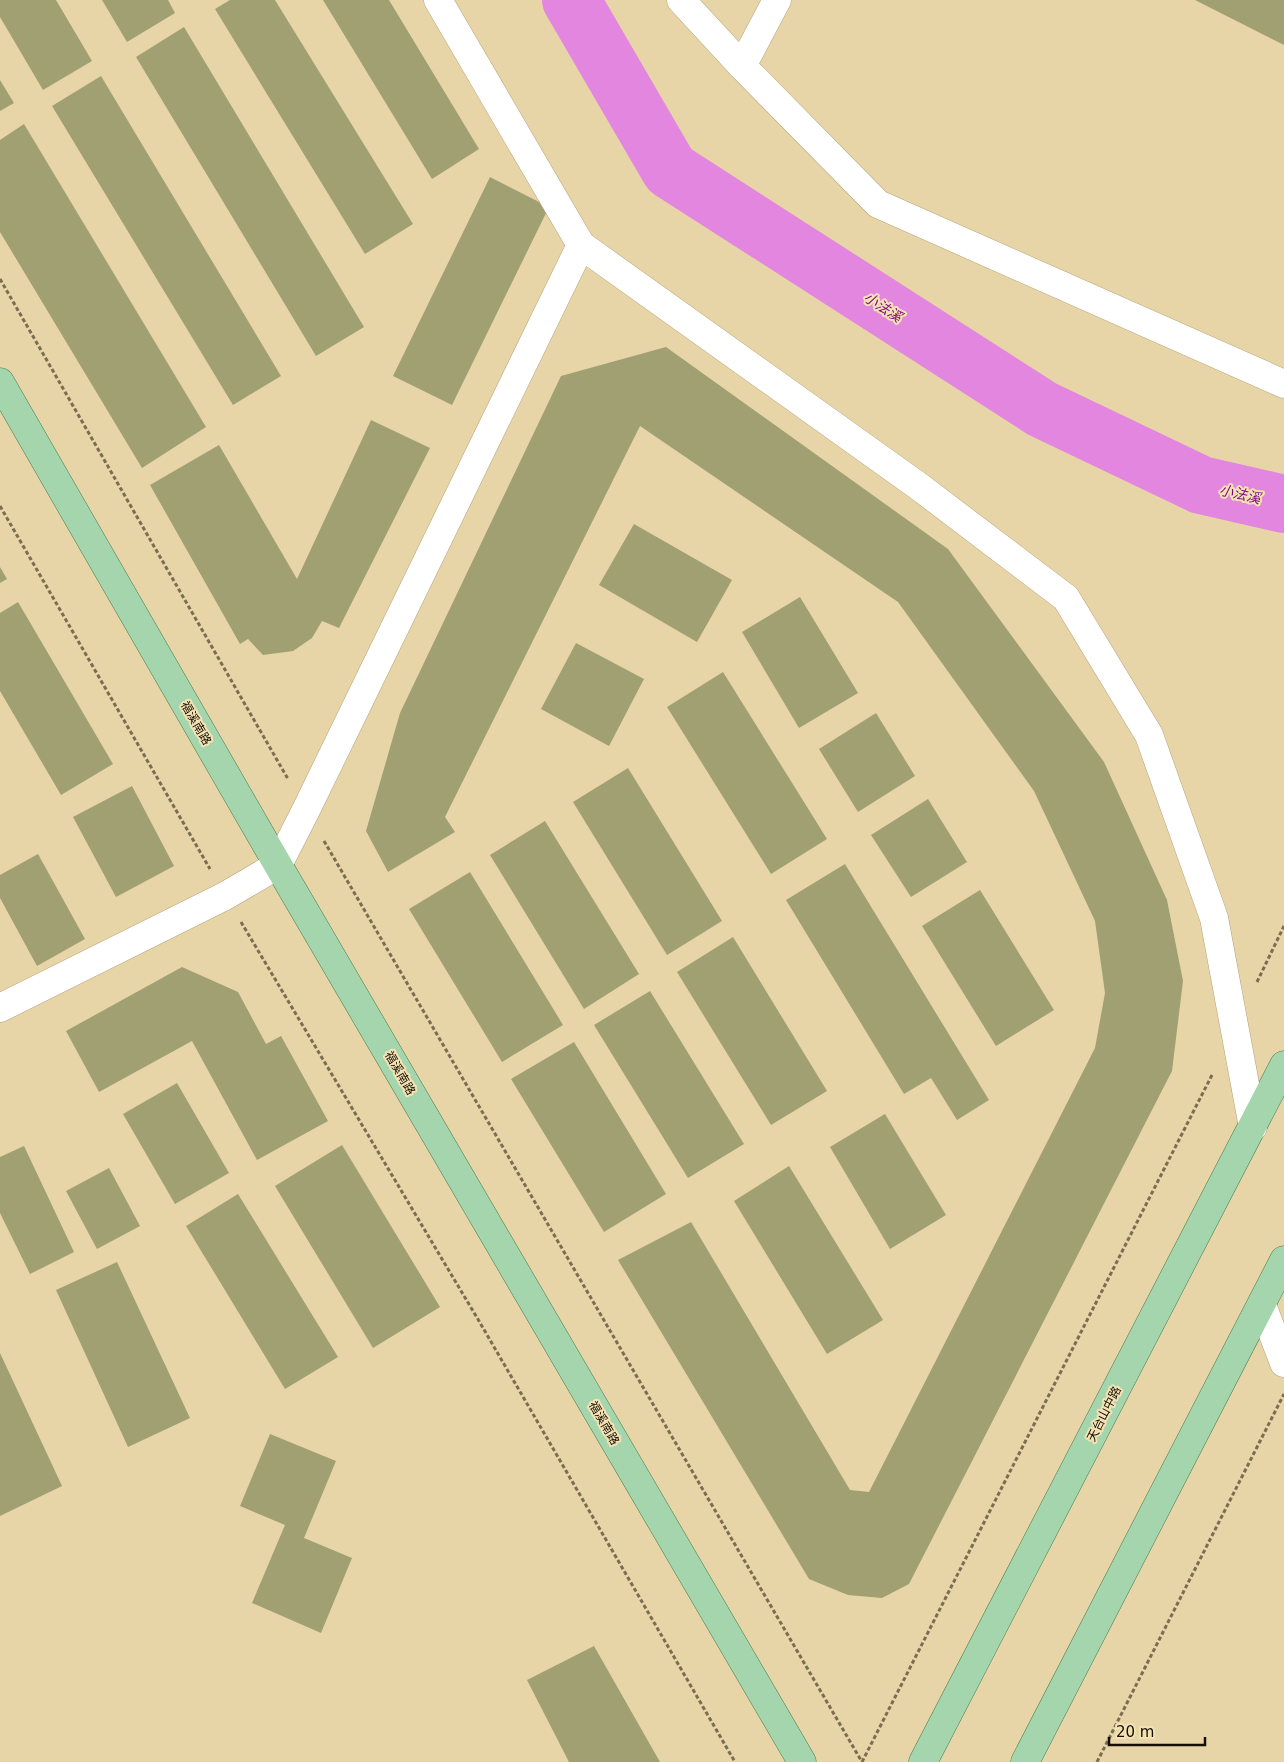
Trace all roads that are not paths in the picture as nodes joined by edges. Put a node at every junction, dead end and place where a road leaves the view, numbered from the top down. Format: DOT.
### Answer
graph roads {
  1 [pos="438,0"];
  2 [pos="681,0"];
  3 [pos="777,0"];
  4 [pos="742,66"];
  5 [pos="581,245"];
  6 [pos="0,382"];
  7 [pos="1284,384"];
  8 [pos="278,865"];
  9 [pos="0,1008"];
  10 [pos="1284,1065"];
  11 [pos="1253,1128"];
  12 [pos="1284,1260"];
  13 [pos="1262,1306"];
  14 [pos="1284,1363"];
  15 [pos="802,1762"];
  16 [pos="923,1762"];
  17 [pos="1025,1762"];
  1 -- 5 [label="street"];
  2 -- 4 [label="street"];
  3 -- 4 [label="street"];
  4 -- 7 [label="street"];
  5 -- 8 [label="street"];
  5 -- 11 [label="street"];
  6 -- 8 [label="main road, 福溪南路"];
  8 -- 9 [label="street"];
  8 -- 15 [label="main road, 福溪南路"];
  10 -- 11 [label="main road, 天台山中路"];
  11 -- 16 [label="main road, 天台山中路"];
  12 -- 13 [label="main road"];
  13 -- 14 [label="street"];
  13 -- 17 [label="main road"];
}
